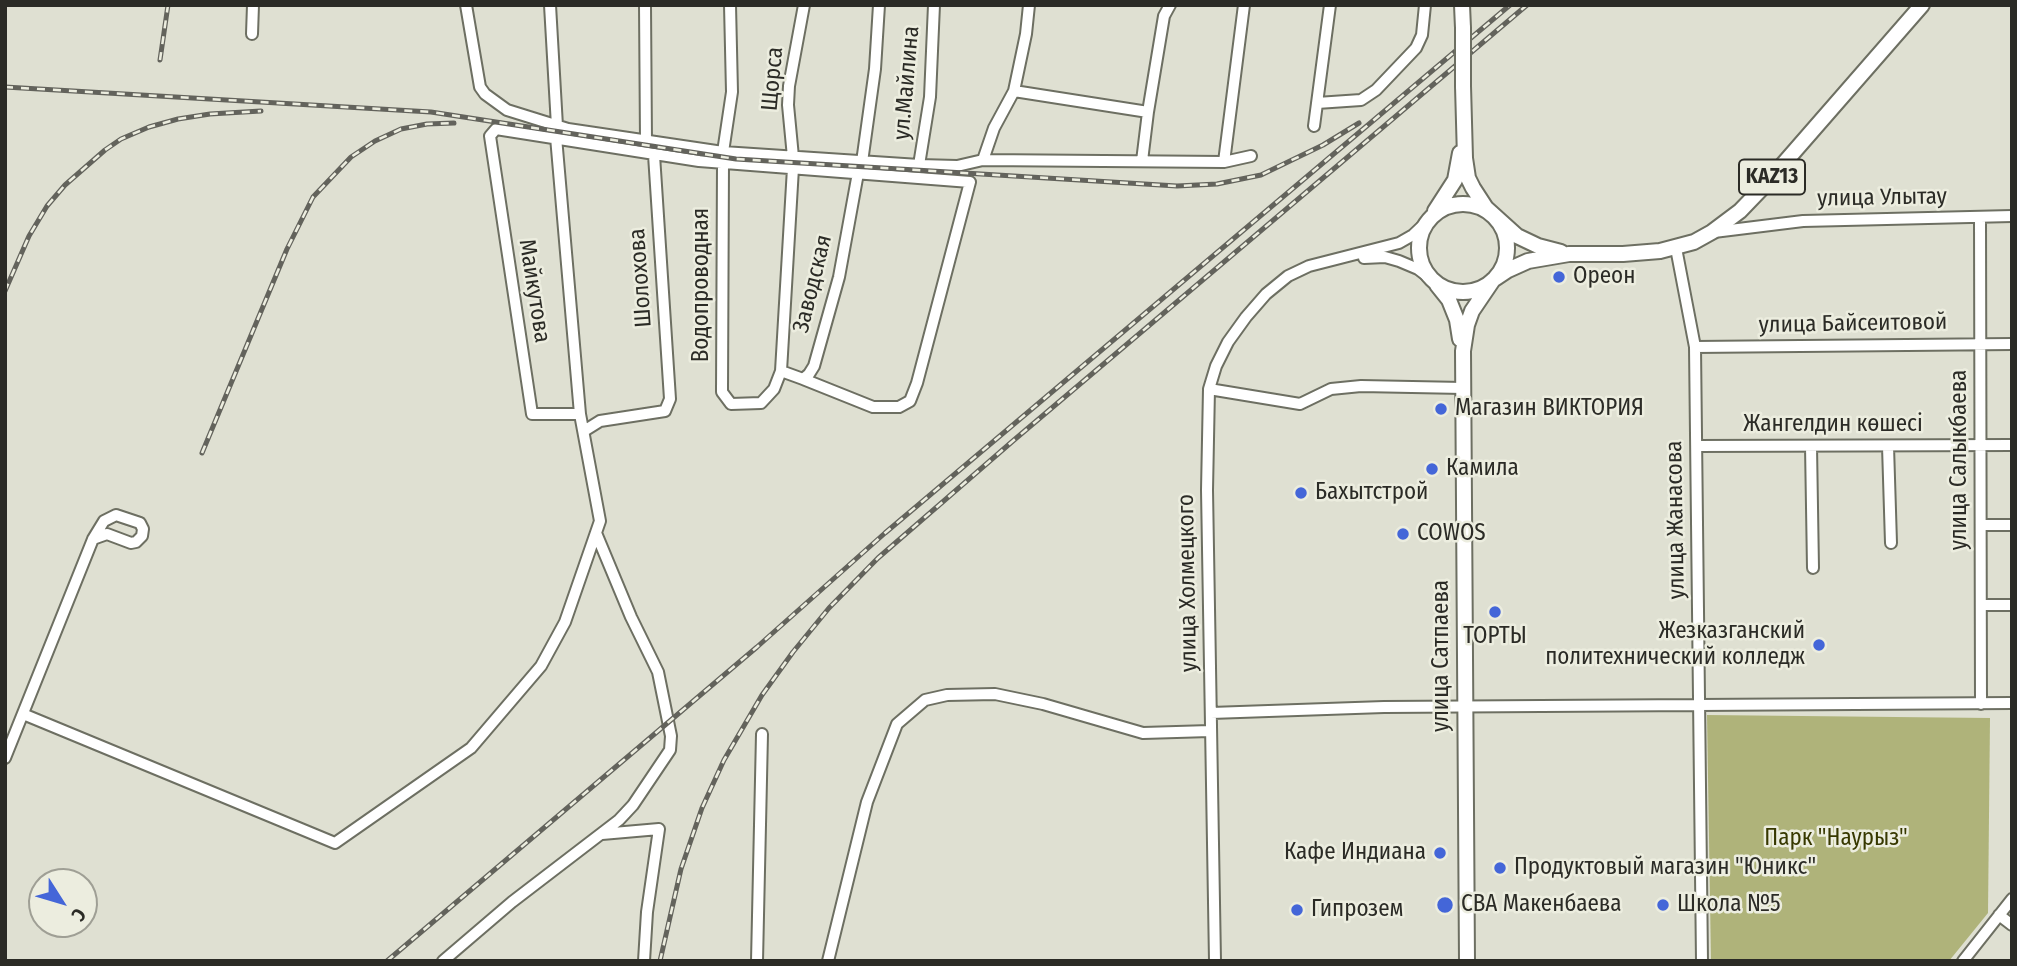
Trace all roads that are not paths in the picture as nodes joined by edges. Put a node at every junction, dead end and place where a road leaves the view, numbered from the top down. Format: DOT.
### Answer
graph roads {
  1 [pos="253,5"];
  2 [pos="466,5"];
  3 [pos="551,5"];
  4 [pos="645,5"];
  5 [pos="730,5"];
  6 [pos="804,5"];
  7 [pos="879,5"];
  8 [pos="934,5"];
  9 [pos="1029,5"];
  10 [pos="1170,5"];
  11 [pos="1244,5"];
  12 [pos="1330,5"];
  13 [pos="1425,5"];
  14 [pos="1462,5"];
  15 [pos="1922,5"];
  16 [pos="252,34"];
  17 [pos="1014,92"];
  18 [pos="1317,103"];
  19 [pos="1147,112"];
  20 [pos="1314,126"];
  21 [pos="557,132"];
  22 [pos="1463,135"];
  23 [pos="646,142"];
  24 [pos="701,149"];
  25 [pos="654,155"];
  26 [pos="1251,156"];
  27 [pos="723,157"];
  28 [pos="983,160"];
  29 [pos="699,161"];
  30 [pos="1142,161"];
  31 [pos="1224,162"];
  32 [pos="793,163"];
  33 [pos="919,165"];
  34 [pos="860,168"];
  35 [pos="2012,216"];
  36 [pos="1980,217"];
  37 [pos="1431,218"];
  38 [pos="1496,218"];
  39 [pos="1713,232"];
  40 [pos="1676,248"];
  41 [pos="1569,254"];
  42 [pos="1329,261"];
  43 [pos="1493,280"];
  44 [pos="1435,282"];
  45 [pos="1981,344"];
  46 [pos="2012,344"];
  47 [pos="1695,347"];
  48 [pos="1462,351"];
  49 [pos="781,371"];
  50 [pos="803,379"];
  51 [pos="1463,388"];
  52 [pos="1209,389"];
  53 [pos="580,414"];
  54 [pos="584,431"];
  55 [pos="2012,445"];
  56 [pos="1697,446"];
  57 [pos="1811,446"];
  58 [pos="1888,446"];
  59 [pos="1979,446"];
  60 [pos="1982,524"];
  61 [pos="2012,525"];
  62 [pos="596,533"];
  63 [pos="93,538"];
  64 [pos="1891,543"];
  65 [pos="1814,568"];
  66 [pos="1982,605"];
  67 [pos="2012,605"];
  68 [pos="2012,703"];
  69 [pos="1981,704"];
  70 [pos="1699,706"];
  71 [pos="1465,707"];
  72 [pos="1211,713"];
  73 [pos="23,714"];
  74 [pos="1210,731"];
  75 [pos="762,734"];
  76 [pos="5,758"];
  77 [pos="602,834"];
  78 [pos="2012,899"];
  79 [pos="1999,915"];
  80 [pos="2012,925"];
  81 [pos="446,960"];
  82 [pos="644,961"];
  83 [pos="757,961"];
  84 [pos="828,961"];
  85 [pos="1215,961"];
  86 [pos="1467,961"];
  87 [pos="1702,961"];
  88 [pos="1963,961"];
  1 -- 16 [label="street"];
  2 -- 21 [label="street"];
  3 -- 21 [label="street"];
  4 -- 23 [label="street"];
  5 -- 27 [label="street, Водопроводная"];
  6 -- 32 [label="street, Щорса"];
  7 -- 34 [label="street, Заводская"];
  8 -- 33 [label="street, ул.Майлина"];
  9 -- 17 [label="street"];
  10 -- 19 [label="street"];
  11 -- 31 [label="street"];
  12 -- 18 [label="street"];
  13 -- 18 [label="street"];
  14 -- 22 [label="main road, KAZ13, bridge"];
  15 -- 39 [label="main road, KAZ13"];
  17 -- 19 [label="street"];
  17 -- 28 [label="street"];
  18 -- 20 [label="street"];
  19 -- 30 [label="street"];
  21 -- 23 [label="street"];
  21 -- 25 [label="street"];
  21 -- 53 [label="street"];
  21 -- 53 [label="street, Майкутова"];
  22 -- 37 [label="main road, KAZ13"];
  22 -- 38 [label="main road, KAZ13"];
  23 -- 24 [label="street"];
  24 -- 27 [label="street"];
  24 -- 29 [label="street"];
  25 -- 29 [label="street"];
  25 -- 54 [label="street, Шолохова"];
  26 -- 31 [label="street"];
  27 -- 29 [label="street"];
  27 -- 32 [label="street"];
  27 -- 49 [label="street, Водопроводная"];
  28 -- 30 [label="street"];
  28 -- 33 [label="street"];
  30 -- 31 [label="street"];
  32 -- 34 [label="street"];
  32 -- 49 [label="street, Щорса"];
  33 -- 34 [label="street"];
  34 -- 50 [label="street, Заводская"];
  34 -- 50 [label="street"];
  35 -- 36 [label="street, улица Улытау"];
  36 -- 39 [label="street, улица Улытау"];
  36 -- 45 [label="street, улица Салыкбаева"];
  37 -- 38 [label="main road, KAZ13"];
  37 -- 42 [label="street"];
  37 -- 44 [label="main road, KAZ13"];
  38 -- 41 [label="main road, KAZ13"];
  38 -- 43 [label="main road, KAZ13"];
  39 -- 40 [label="main road, KAZ13"];
  40 -- 41 [label="main road, KAZ13"];
  40 -- 47 [label="street, улица Жанасова"];
  41 -- 43 [label="main road, KAZ13"];
  42 -- 44 [label="street"];
  42 -- 52 [label="street, улица Холмецкого"];
  43 -- 44 [label="main road, KAZ13"];
  43 -- 48 [label="main road"];
  44 -- 48 [label="main road"];
  45 -- 46 [label="street, улица Байсеитовой"];
  45 -- 47 [label="street, улица Байсеитовой"];
  45 -- 59 [label="street, улица Салыкбаева"];
  47 -- 56 [label="street, улица Жанасова"];
  48 -- 51 [label="main road, улица Сатпаева"];
  49 -- 50 [label="street"];
  51 -- 52 [label="street"];
  51 -- 71 [label="main road, улица Сатпаева"];
  52 -- 72 [label="street, улица Холмецкого"];
  53 -- 54 [label="street"];
  54 -- 62 [label="street"];
  55 -- 59 [label="street, Жангелдин көшесі"];
  56 -- 57 [label="street, Жангелдин көшесі"];
  56 -- 70 [label="street, улица Жанасова"];
  57 -- 58 [label="street, Жангелдин көшесі"];
  57 -- 65 [label="street"];
  58 -- 59 [label="street, Жангелдин көшесі"];
  58 -- 64 [label="street"];
  59 -- 60 [label="street, улица Салыкбаева"];
  60 -- 61 [label="street"];
  60 -- 66 [label="street, улица Салыкбаева"];
  62 -- 73 [label="street"];
  62 -- 77 [label="street"];
  63 -- 73 [label="street"];
  66 -- 67 [label="street"];
  66 -- 69 [label="street, улица Салыкбаева"];
  68 -- 69 [label="street"];
  69 -- 70 [label="street"];
  70 -- 71 [label="street"];
  70 -- 87 [label="street, улица Жанасова"];
  71 -- 72 [label="street"];
  71 -- 86 [label="main road, улица Сатпаева"];
  72 -- 74 [label="street, улица Холмецкого"];
  73 -- 76 [label="street"];
  74 -- 84 [label="street"];
  74 -- 85 [label="street, улица Холмецкого"];
  75 -- 83 [label="street"];
  77 -- 81 [label="street"];
  77 -- 82 [label="street"];
  78 -- 79 [label="street"];
  79 -- 80 [label="street"];
  79 -- 88 [label="street"];
}
